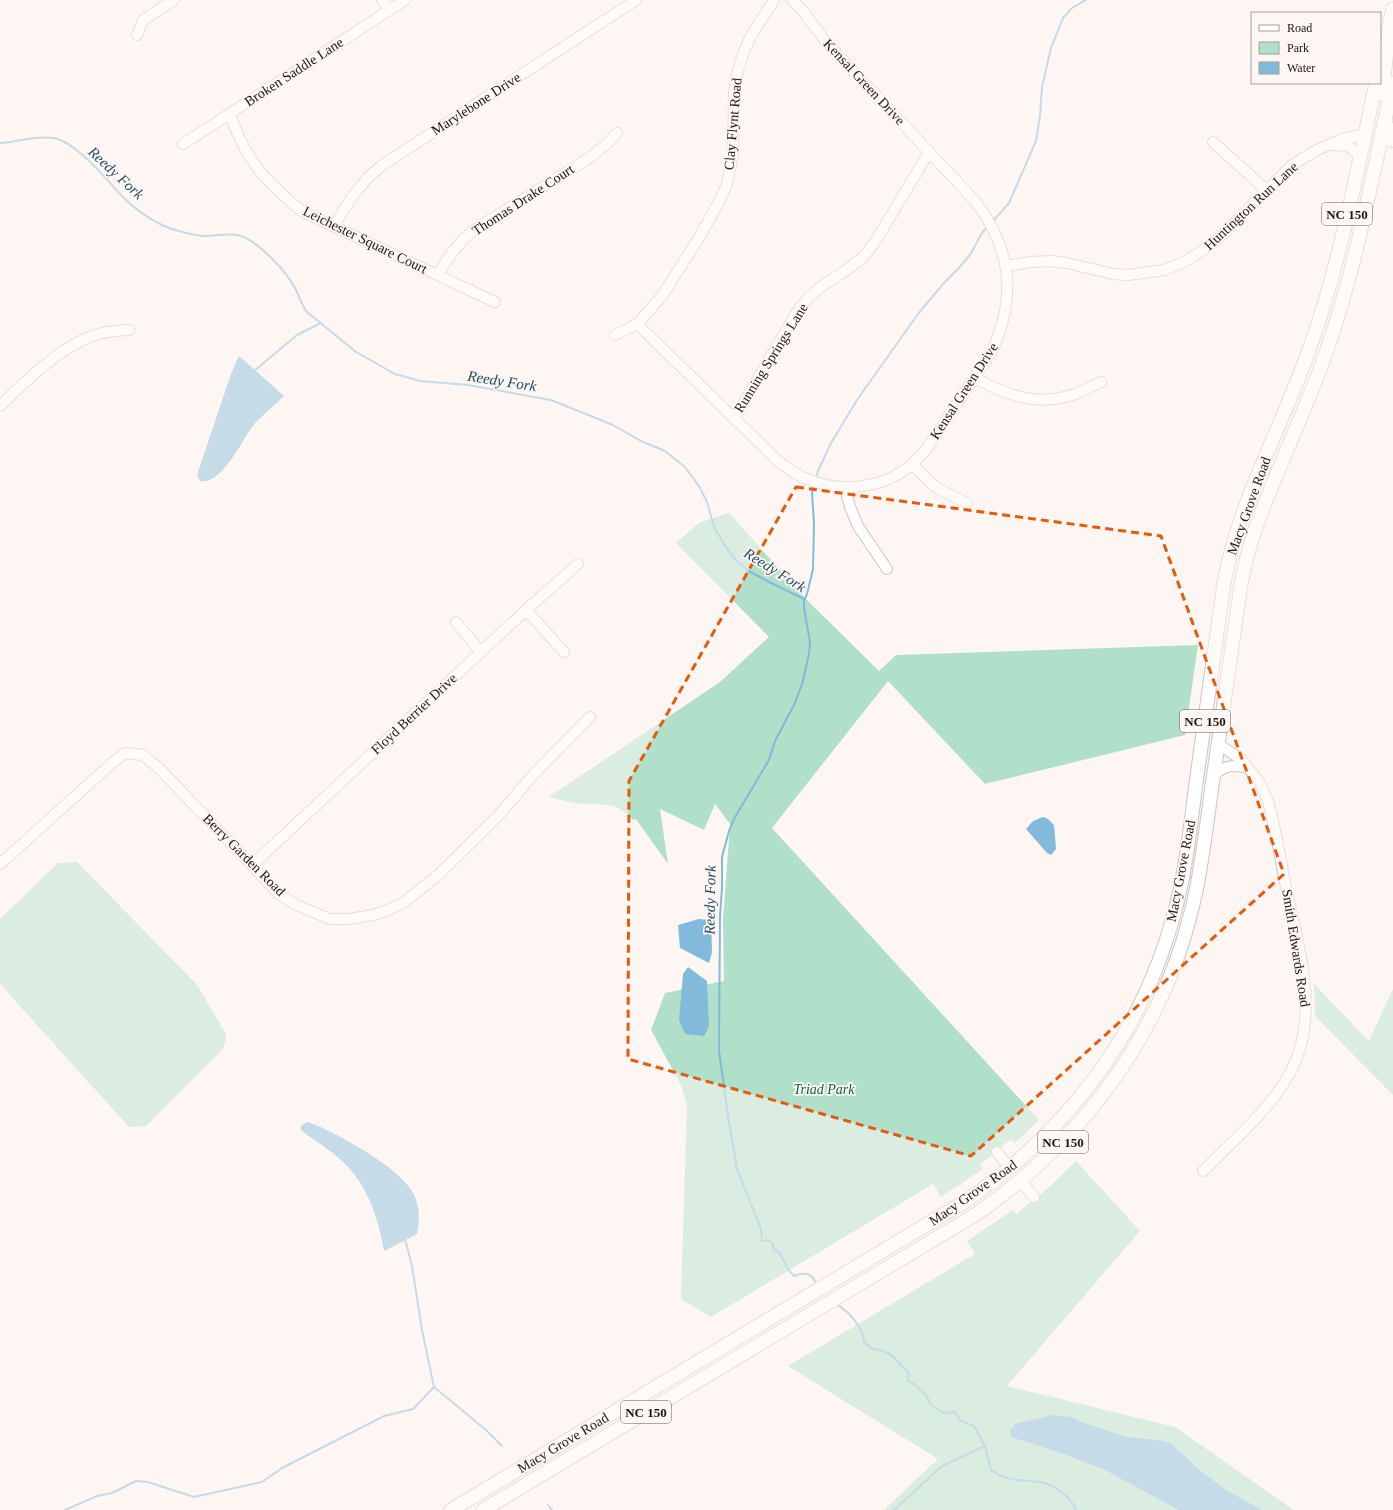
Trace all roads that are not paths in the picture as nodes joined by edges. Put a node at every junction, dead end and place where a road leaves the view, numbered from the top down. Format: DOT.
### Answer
graph roads {
  1 [pos="174,0"];
  2 [pos="382,0"];
  3 [pos="405,0"];
  4 [pos="636,0"];
  5 [pos="774,0"];
  6 [pos="792,0"];
  7 [pos="1393,9"];
  8 [pos="389,10"];
  9 [pos="1390,24"];
  10 [pos="137,35"];
  11 [pos="1381,63"];
  12 [pos="1393,83"];
  13 [pos="1376,84"];
  14 [pos="230,114"];
  15 [pos="1385,120"];
  16 [pos="617,133"];
  17 [pos="1393,133"];
  18 [pos="1365,134"];
  19 [pos="1387,141"];
  20 [pos="1213,142"];
  21 [pos="183,144"];
  22 [pos="1331,145"];
  23 [pos="929,152"];
  24 [pos="1360,157"];
  25 [pos="1266,190"];
  26 [pos="334,226"];
  27 [pos="1354,255"];
  28 [pos="1005,266"];
  29 [pos="438,275"];
  30 [pos="495,302"];
  31 [pos="637,324"];
  32 [pos="129,330"];
  33 [pos="615,335"];
  34 [pos="975,378"];
  35 [pos="1101,382"];
  36 [pos="1289,403"];
  37 [pos="0,406"];
  38 [pos="734,419"];
  39 [pos="912,465"];
  40 [pos="845,488"];
  41 [pos="1265,502"];
  42 [pos="967,503"];
  43 [pos="578,564"];
  44 [pos="887,569"];
  45 [pos="526,610"];
  46 [pos="456,622"];
  47 [pos="481,652"];
  48 [pos="564,652"];
  49 [pos="590,718"];
  50 [pos="1218,744"];
  51 [pos="1200,754"];
  52 [pos="1248,768"];
  53 [pos="1213,776"];
  54 [pos="0,864"];
  55 [pos="252,865"];
  56 [pos="1200,870"];
  57 [pos="1088,1088"];
  58 [pos="997,1152"];
  59 [pos="1010,1169"];
  60 [pos="1203,1171"];
  61 [pos="1021,1181"];
  62 [pos="1034,1197"];
  63 [pos="908,1255"];
  64 [pos="499,1481"];
  65 [pos="451,1510"];
  66 [pos="465,1510"];
  67 [pos="483,1510"];
  1 -- 10 [label="street"];
  2 -- 8 [label="street"];
  3 -- 8 [label="street, Broken Saddle Lane"];
  4 -- 26 [label="street, Marylebone Drive"];
  5 -- 31 [label="street, Clay Flynt Road"];
  6 -- 23 [label="street, Kensal Green Drive"];
  7 -- 9 [label="main road"];
  8 -- 14 [label="street, Broken Saddle Lane"];
  9 -- 11 [label="main road"];
  9 -- 19 [label="main road"];
  12 -- 15 [label="main road, Macy Grove Road / NC 150"];
  13 -- 18 [label="main road, Macy Grove Road / NC 150"];
  14 -- 21 [label="street, Broken Saddle Lane"];
  14 -- 26 [label="street, Leichester Square Court"];
  15 -- 17 [label="street"];
  15 -- 19 [label="main road, Macy Grove Road / NC 150"];
  16 -- 29 [label="street, Thomas Drake Court"];
  18 -- 22 [label="street, Huntington Run Lane"];
  18 -- 24 [label="main road, Macy Grove Road / NC 150"];
  18 -- 27 [label="main road"];
  19 -- 27 [label="main road, Macy Grove Road / NC 150"];
  20 -- 25 [label="street"];
  22 -- 24 [label="street"];
  22 -- 25 [label="street, Huntington Run Lane"];
  23 -- 28 [label="street, Kensal Green Drive"];
  23 -- 38 [label="street, Running Springs Lane"];
  24 -- 36 [label="main road, Macy Grove Road / NC 150"];
  25 -- 28 [label="street, Huntington Run Lane"];
  26 -- 29 [label="street, Leichester Square Court"];
  27 -- 41 [label="main road, Macy Grove Road / NC 150"];
  28 -- 34 [label="street, Kensal Green Drive"];
  29 -- 30 [label="street, Leichester Square Court"];
  31 -- 33 [label="street, Clay Flynt Road"];
  31 -- 38 [label="street, Kensal Green Drive"];
  32 -- 37 [label="street"];
  34 -- 35 [label="street"];
  34 -- 39 [label="street, Kensal Green Drive"];
  36 -- 41 [label="main road"];
  36 -- 51 [label="main road, Macy Grove Road / NC 150"];
  38 -- 40 [label="street, Kensal Green Drive"];
  39 -- 40 [label="street, Kensal Green Drive"];
  39 -- 42 [label="street"];
  40 -- 44 [label="street"];
  41 -- 50 [label="main road, Macy Grove Road / NC 150"];
  43 -- 45 [label="street, Floyd Berrier Drive"];
  45 -- 47 [label="street, Floyd Berrier Drive"];
  45 -- 48 [label="street"];
  46 -- 47 [label="street"];
  47 -- 55 [label="street, Floyd Berrier Drive"];
  49 -- 55 [label="street, Berry Garden Road"];
  50 -- 52 [label="street, Smith Edwards Road"];
  50 -- 53 [label="main road, Macy Grove Road / NC 150"];
  51 -- 56 [label="main road"];
  51 -- 57 [label="main road, Macy Grove Road / NC 150"];
  52 -- 53 [label="street"];
  52 -- 60 [label="street, Smith Edwards Road"];
  53 -- 56 [label="main road, Macy Grove Road / NC 150"];
  54 -- 55 [label="street, Berry Garden Road"];
  56 -- 61 [label="main road, Macy Grove Road / NC 150"];
  57 -- 59 [label="main road, Macy Grove Road / NC 150"];
  57 -- 61 [label="main road"];
  58 -- 59 [label="street"];
  59 -- 63 [label="main road"];
  59 -- 64 [label="main road, Macy Grove Road / NC 150"];
  61 -- 62 [label="street"];
  61 -- 63 [label="main road, Macy Grove Road / NC 150"];
  63 -- 67 [label="main road, Macy Grove Road / NC 150"];
  64 -- 65 [label="main road, Macy Grove Road / NC 150"];
  64 -- 66 [label="main road"];
}
